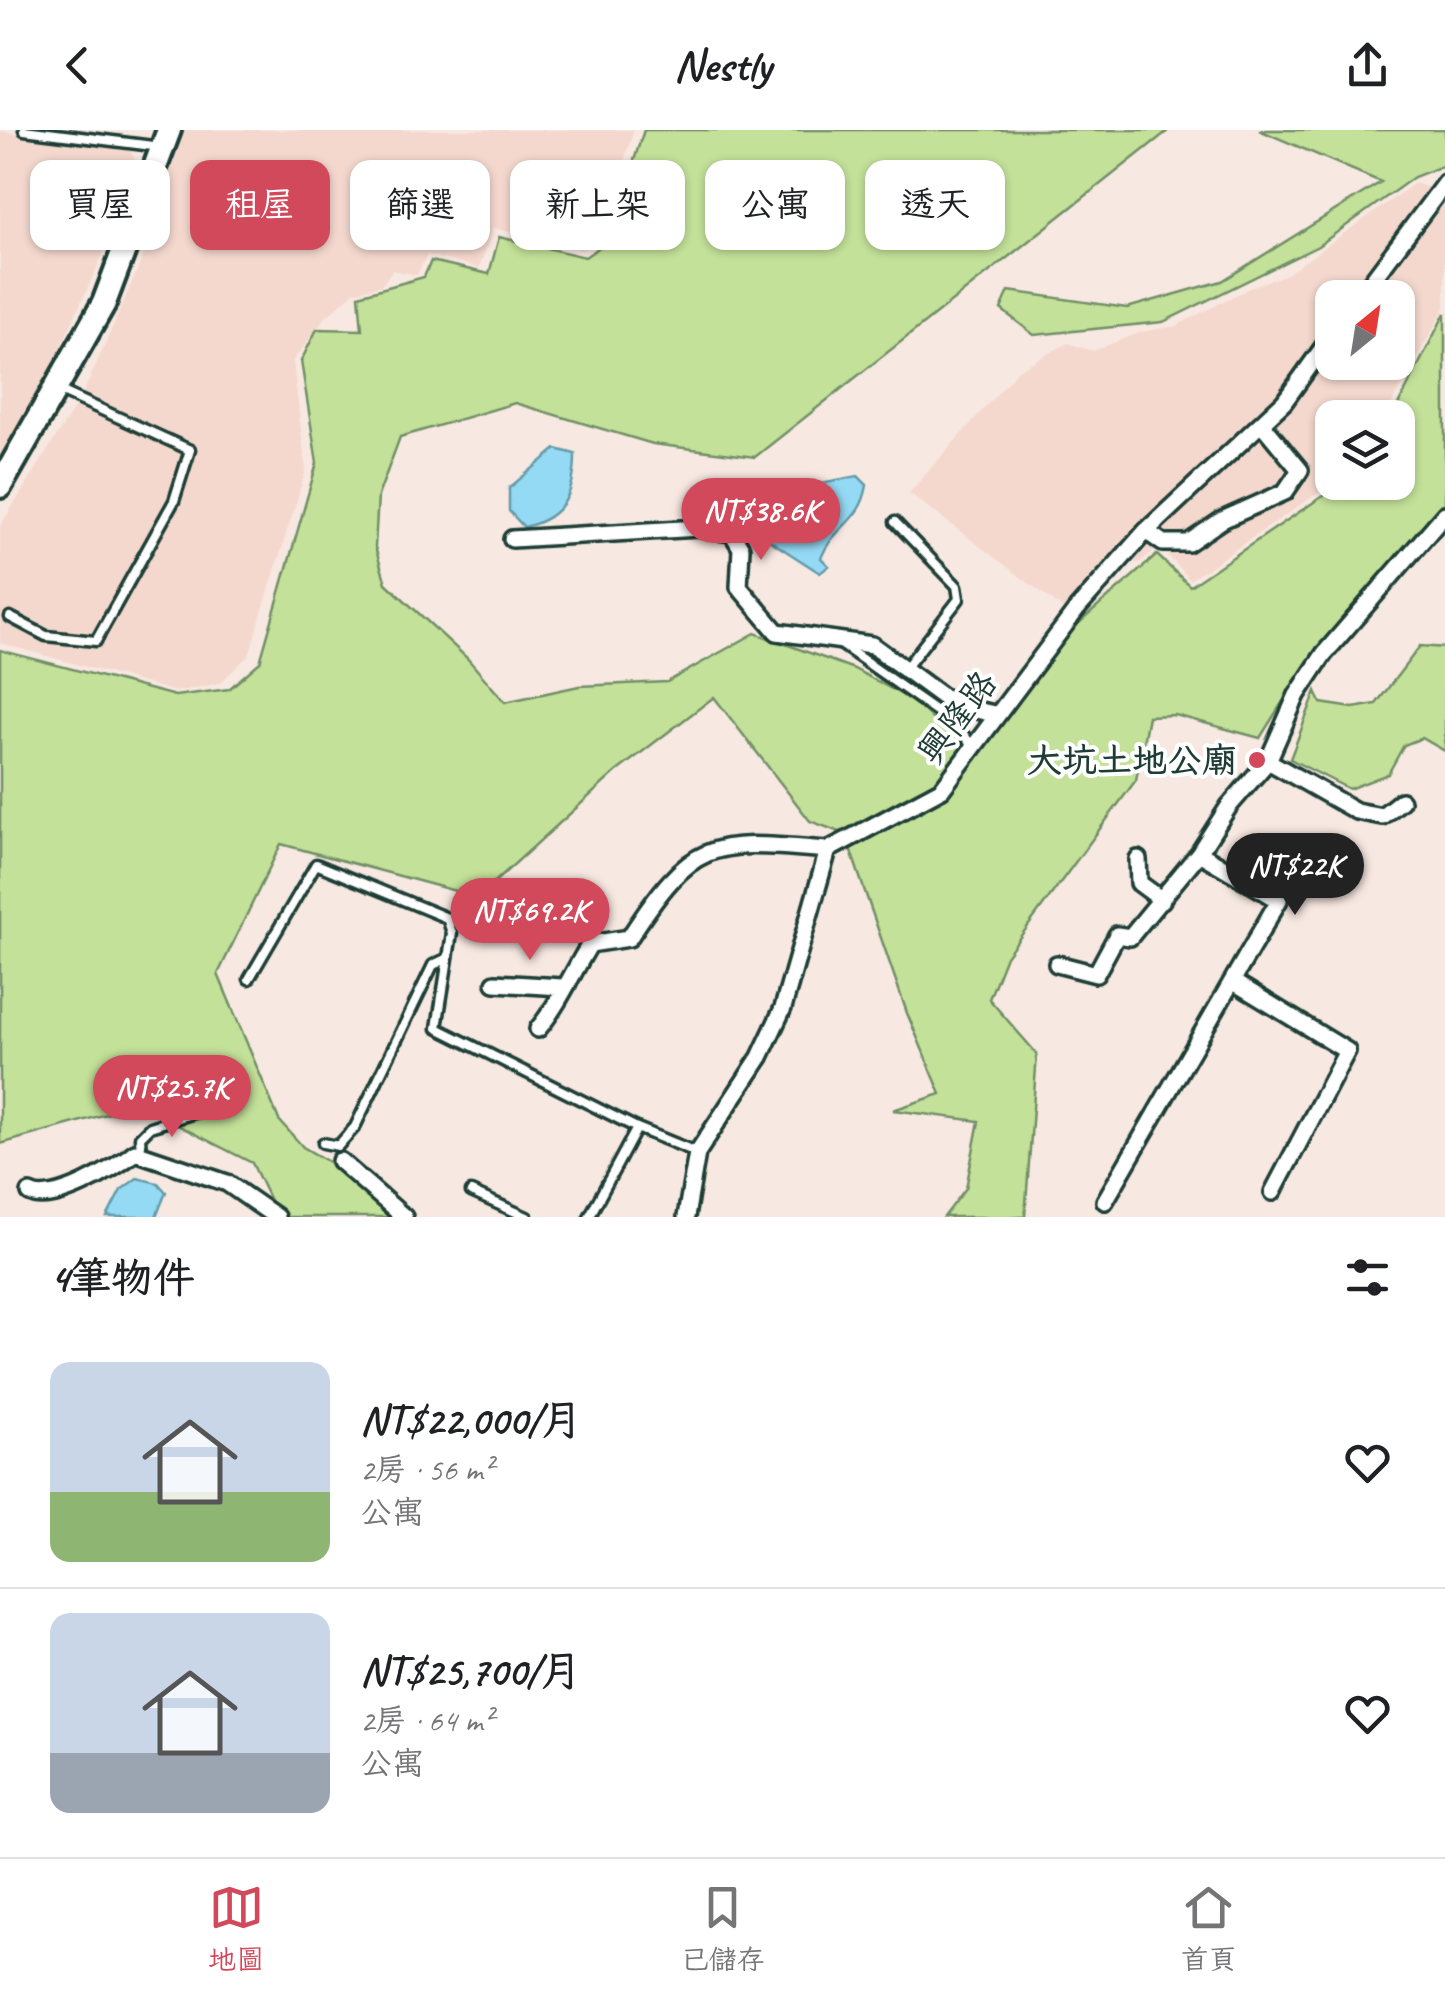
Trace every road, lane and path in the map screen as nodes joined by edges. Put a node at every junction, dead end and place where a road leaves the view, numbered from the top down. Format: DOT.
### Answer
graph roads {
  1 [pos="24,130"];
  2 [pos="167,139"];
  3 [pos="1445,183"];
  4 [pos="1372,280"];
  5 [pos="1315,359"];
  6 [pos="58,390"];
  7 [pos="1262,424"];
  8 [pos="0,486"];
  9 [pos="1445,514"];
  10 [pos="895,522"];
  11 [pos="1146,531"];
  12 [pos="512,539"];
  13 [pos="10,617"];
  14 [pos="837,642"];
  15 [pos="904,670"];
  16 [pos="994,714"];
  17 [pos="973,746"];
  18 [pos="1268,762"];
  19 [pos="1402,801"];
  20 [pos="828,850"];
  21 [pos="1199,853"];
  22 [pos="1138,859"];
  23 [pos="1162,900"];
  24 [pos="446,959"];
  25 [pos="1057,964"];
  26 [pos="249,980"];
  27 [pos="1234,982"];
  28 [pos="496,983"];
  29 [pos="562,988"];
  30 [pos="538,1029"];
  31 [pos="210,1108"];
  32 [pos="637,1128"];
  33 [pos="323,1142"];
  34 [pos="697,1153"];
  35 [pos="141,1154"];
  36 [pos="340,1160"];
  37 [pos="471,1192"];
  38 [pos="1274,1192"];
  39 [pos="30,1193"];
  40 [pos="1105,1201"];
  41 [pos="276,1217"];
  42 [pos="404,1217"];
  43 [pos="527,1217"];
  44 [pos="589,1217"];
  45 [pos="686,1217"];
  1 -- 2 [label="lane"];
  2 -- 6 [label="street"];
  3 -- 4 [label="street"];
  5 -- 7 [label="street, 興隆路"];
  6 -- 8 [label="street"];
  6 -- 13 [label="lane"];
  7 -- 11 [label="street, 興隆路"];
  7 -- 11 [label="street"];
  9 -- 18 [label="street"];
  10 -- 15 [label="lane"];
  11 -- 16 [label="street, 興隆路"];
  12 -- 14 [label="street"];
  14 -- 15 [label="street"];
  14 -- 17 [label="lane"];
  15 -- 16 [label="street"];
  16 -- 17 [label="street, 興隆路"];
  17 -- 20 [label="street, 興隆路"];
  18 -- 19 [label="street"];
  18 -- 21 [label="street"];
  20 -- 29 [label="street"];
  20 -- 34 [label="street"];
  21 -- 23 [label="street"];
  21 -- 27 [label="street"];
  22 -- 23 [label="street"];
  23 -- 25 [label="street"];
  24 -- 26 [label="lane"];
  24 -- 32 [label="lane"];
  24 -- 33 [label="lane"];
  27 -- 38 [label="street"];
  27 -- 40 [label="street"];
  28 -- 29 [label="street"];
  29 -- 30 [label="street"];
  31 -- 35 [label="lane"];
  32 -- 34 [label="lane"];
  32 -- 44 [label="lane"];
  34 -- 45 [label="street"];
  35 -- 39 [label="street"];
  35 -- 41 [label="street"];
  36 -- 42 [label="street"];
  37 -- 43 [label="lane"];
}
